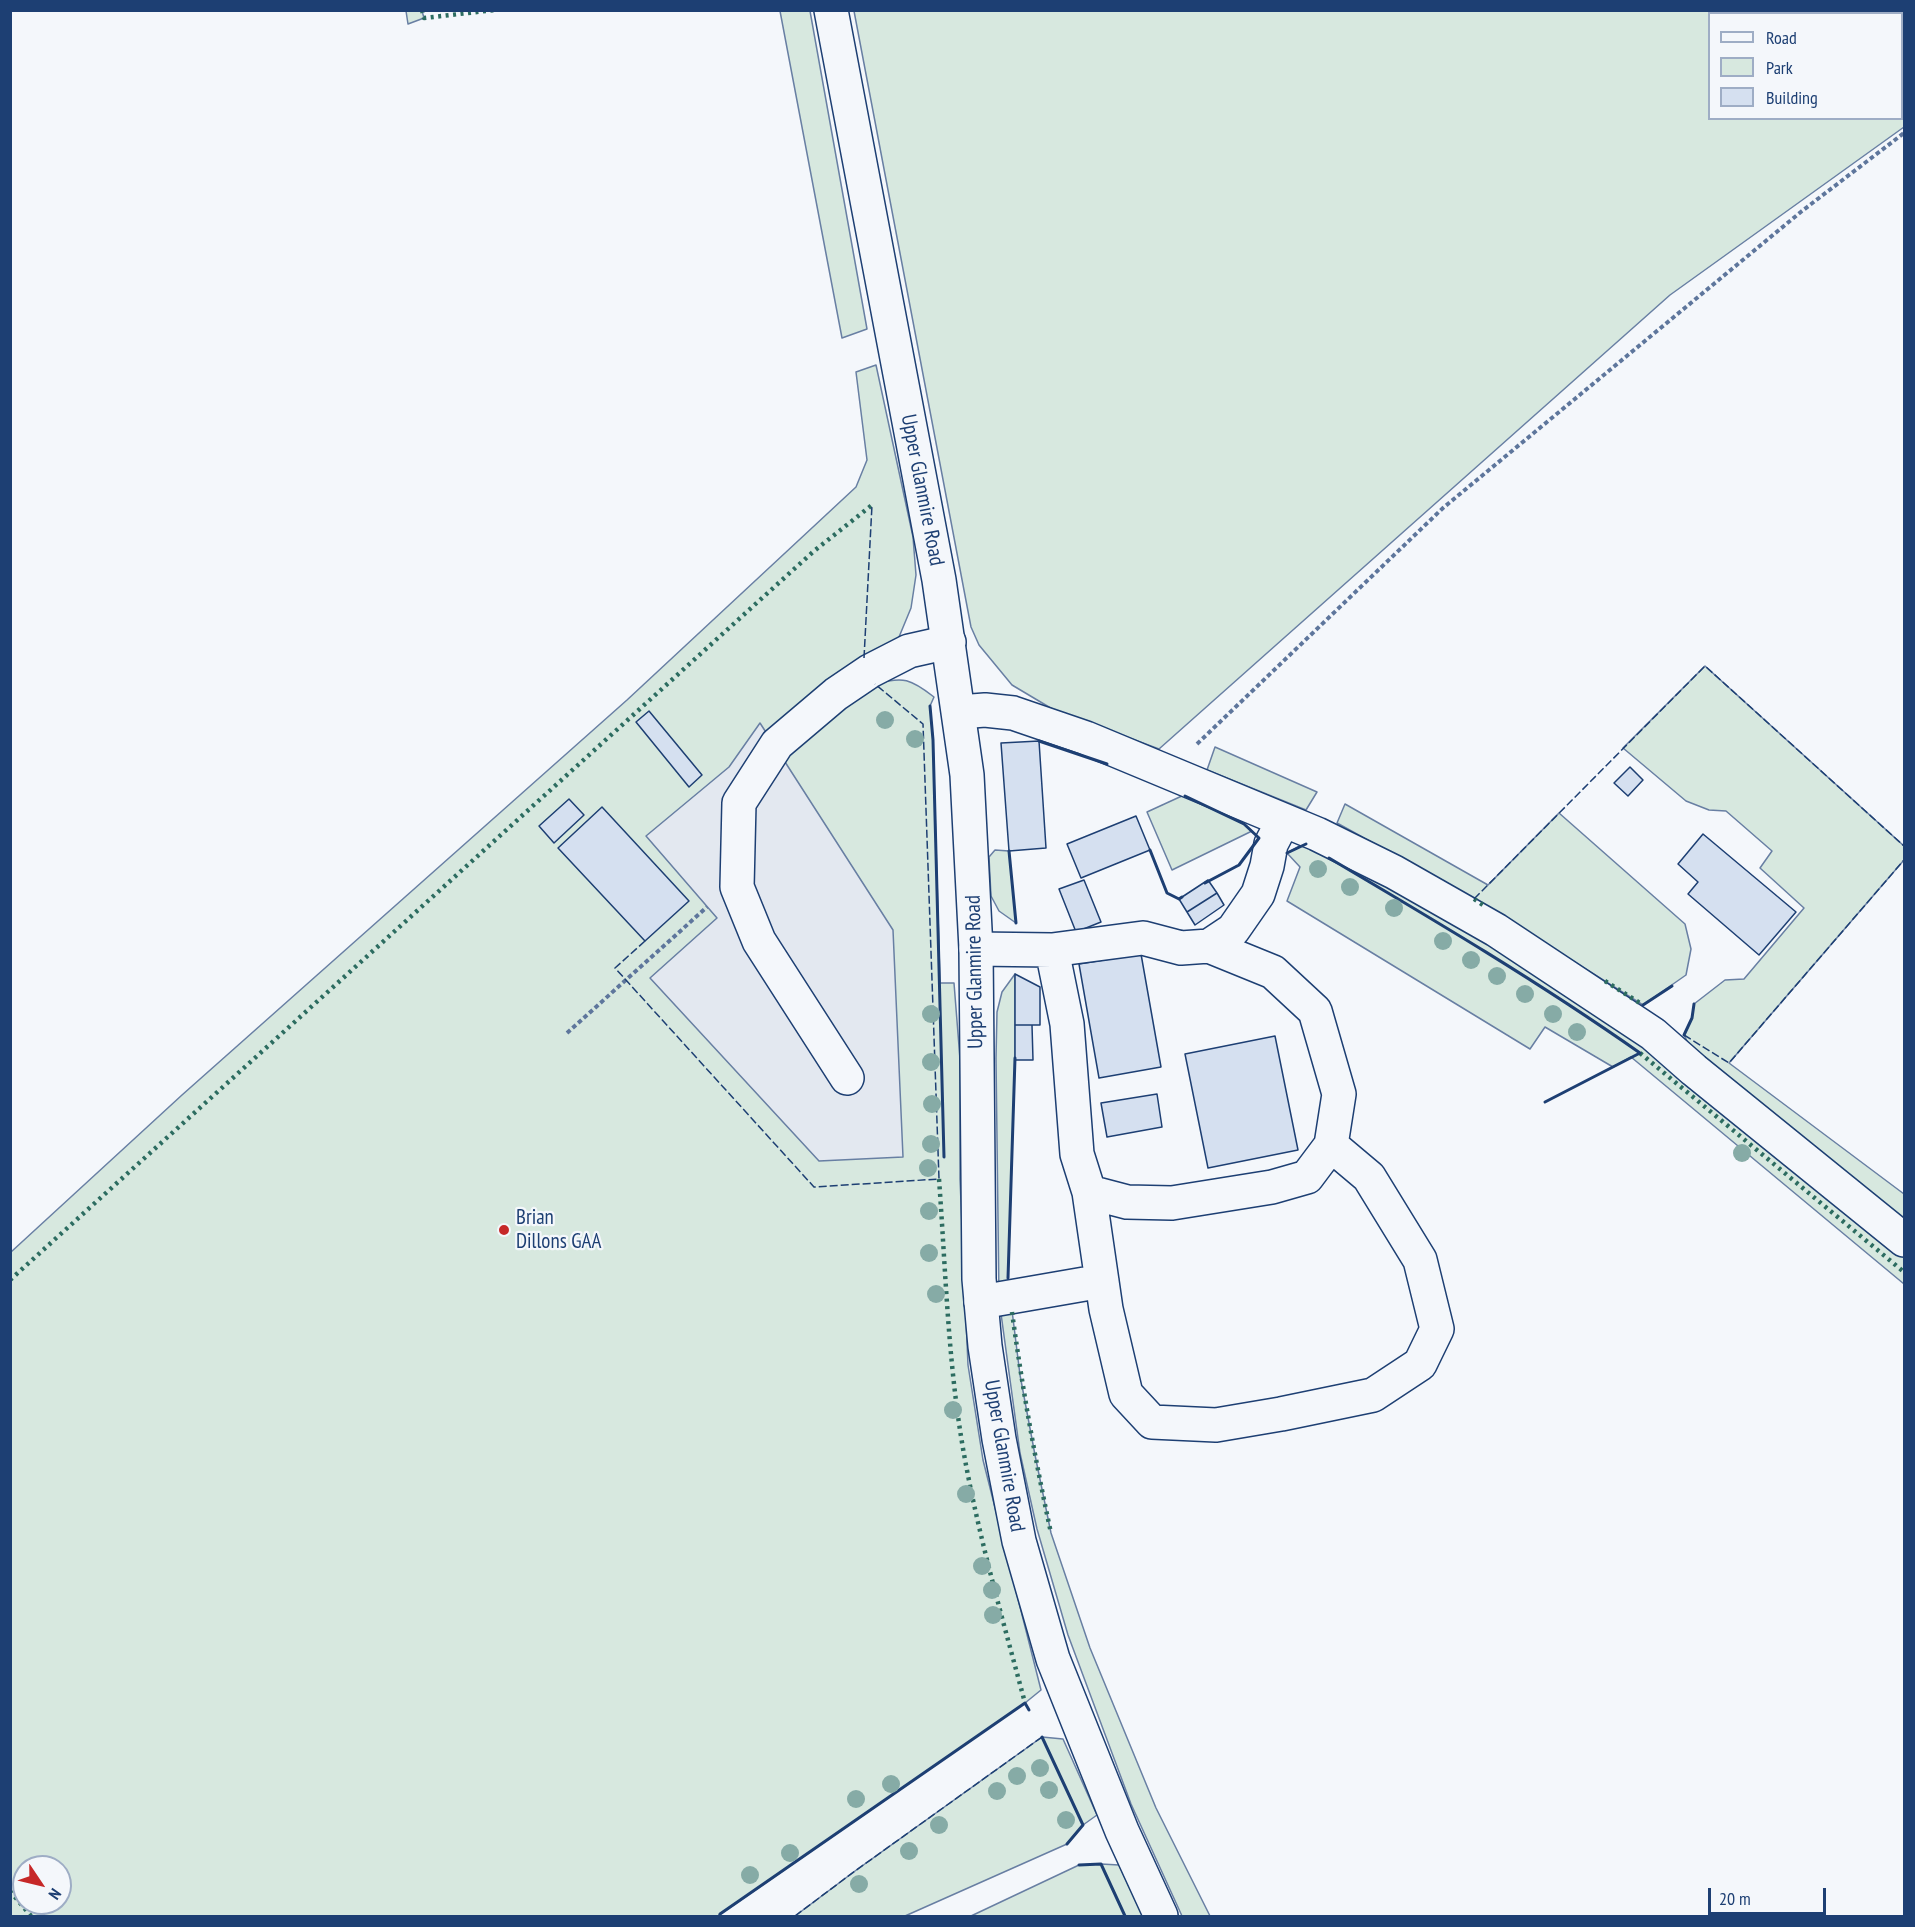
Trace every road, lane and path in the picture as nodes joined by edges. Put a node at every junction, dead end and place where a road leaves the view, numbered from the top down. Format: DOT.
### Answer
graph roads {
  1 [pos="831,10"];
  2 [pos="1905,134"];
  3 [pos="949,642"];
  4 [pos="959,711"];
  5 [pos="1200,741"];
  6 [pos="1283,821"];
  7 [pos="737,887"];
  8 [pos="1209,946"];
  9 [pos="976,949"];
  10 [pos="1052,950"];
  11 [pos="567,1033"];
  12 [pos="847,1078"];
  13 [pos="1331,1145"];
  14 [pos="1089,1192"];
  15 [pos="1905,1240"];
  16 [pos="1102,1281"];
  17 [pos="981,1302"];
  18 [pos="1161,1917"];
  1 -- 3 [label="main road, Upper Glanmire Road"];
  2 -- 5 [label="path"];
  3 -- 4 [label="main road, Upper Glanmire Road"];
  3 -- 7 [label="main road"];
  4 -- 6 [label="main road"];
  4 -- 9 [label="main road, Upper Glanmire Road"];
  6 -- 8 [label="main road"];
  6 -- 15 [label="main road"];
  7 -- 11 [label="path"];
  7 -- 12 [label="main road"];
  8 -- 10 [label="main road"];
  8 -- 13 [label="main road"];
  9 -- 10 [label="main road"];
  9 -- 17 [label="main road, Upper Glanmire Road"];
  10 -- 14 [label="main road"];
  13 -- 14 [label="main road"];
  13 -- 16 [label="main road"];
  14 -- 16 [label="main road"];
  16 -- 17 [label="main road"];
  17 -- 18 [label="main road, Upper Glanmire Road"];
}
